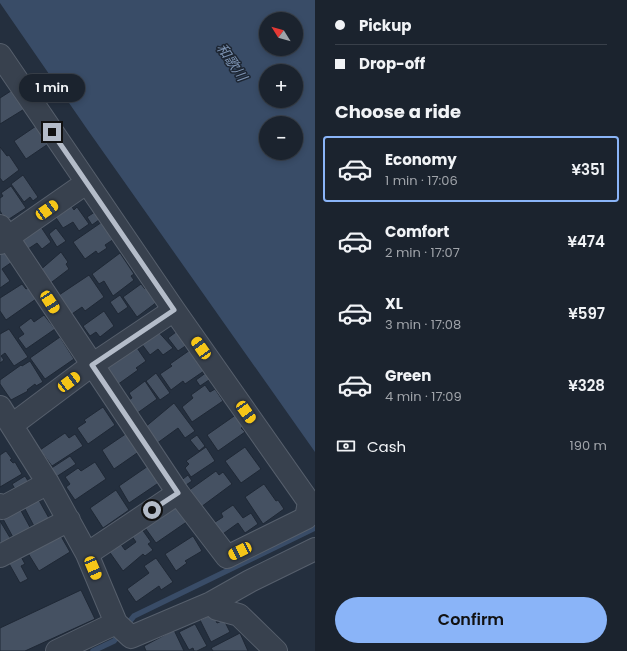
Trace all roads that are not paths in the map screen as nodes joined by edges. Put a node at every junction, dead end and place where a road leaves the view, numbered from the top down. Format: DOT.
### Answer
graph roads {
  1 [pos="0,55"];
  2 [pos="86,183"];
  3 [pos="3,236"];
  4 [pos="174,310"];
  5 [pos="92,365"];
  6 [pos="0,407"];
  7 [pos="12,425"];
  8 [pos="48,483"];
  9 [pos="178,493"];
  10 [pos="0,505"];
  11 [pos="69,520"];
  12 [pos="315,549"];
  13 [pos="87,554"];
  14 [pos="0,556"];
  15 [pos="211,603"];
  16 [pos="127,637"];
  17 [pos="57,651"];
  18 [pos="276,651"];
  1 -- 2 [label="street"];
  2 -- 3 [label="street"];
  2 -- 4 [label="street"];
  3 -- 5 [label="street"];
  4 -- 5 [label="street"];
  4 -- 9 [label="street"];
  5 -- 7 [label="street"];
  5 -- 9 [label="street"];
  6 -- 7 [label="street"];
  7 -- 8 [label="street"];
  8 -- 10 [label="street"];
  8 -- 11 [label="street"];
  9 -- 13 [label="street"];
  11 -- 13 [label="street"];
  11 -- 14 [label="street"];
  12 -- 15 [label="street"];
  13 -- 16 [label="street"];
  15 -- 16 [label="street"];
  15 -- 18 [label="street"];
  16 -- 17 [label="street"];
}
